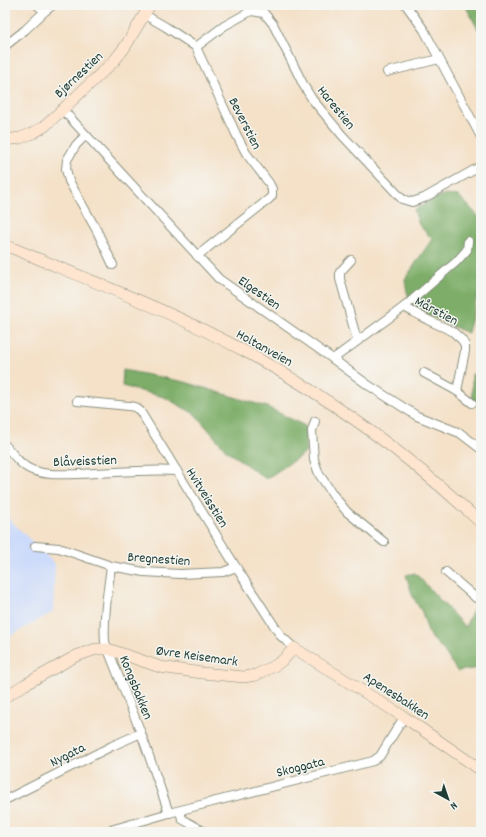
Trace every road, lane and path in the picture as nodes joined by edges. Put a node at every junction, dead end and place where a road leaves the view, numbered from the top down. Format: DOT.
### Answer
graph roads {
  1 [pos="37,5"];
  2 [pos="53,5"];
  3 [pos="406,5"];
  4 [pos="148,10"];
  5 [pos="45,11"];
  6 [pos="5,46"];
  7 [pos="196,47"];
  8 [pos="439,59"];
  9 [pos="387,72"];
  10 [pos="62,109"];
  11 [pos="86,135"];
  12 [pos="481,137"];
  13 [pos="5,140"];
  14 [pos="481,166"];
  15 [pos="468,241"];
  16 [pos="5,245"];
  17 [pos="197,256"];
  18 [pos="351,260"];
  19 [pos="113,265"];
  20 [pos="404,307"];
  21 [pos="357,340"];
  22 [pos="333,359"];
  23 [pos="424,373"];
  24 [pos="457,391"];
  25 [pos="76,401"];
  26 [pos="472,403"];
  27 [pos="315,421"];
  28 [pos="5,446"];
  29 [pos="481,449"];
  30 [pos="177,471"];
  31 [pos="481,523"];
  32 [pos="384,542"];
  33 [pos="35,546"];
  34 [pos="111,566"];
  35 [pos="236,567"];
  36 [pos="446,572"];
  37 [pos="481,597"];
  38 [pos="294,648"];
  39 [pos="108,649"];
  40 [pos="5,697"];
  41 [pos="404,717"];
  42 [pos="141,733"];
  43 [pos="481,770"];
  44 [pos="5,800"];
  45 [pos="180,811"];
  46 [pos="169,813"];
  47 [pos="104,832"];
  48 [pos="205,832"];
  1 -- 5 [label="street"];
  2 -- 5 [label="street"];
  3 -- 8 [label="street"];
  4 -- 7 [label="street"];
  4 -- 10 [label="main road, Bjørnestien"];
  5 -- 6 [label="street"];
  7 -- 14 [label="street, Harestien"];
  7 -- 17 [label="street, Beverstien"];
  8 -- 9 [label="street"];
  8 -- 12 [label="street"];
  10 -- 11 [label="street, Elgestien"];
  10 -- 13 [label="main road, Bjørnestien"];
  11 -- 17 [label="street, Elgestien"];
  11 -- 19 [label="street"];
  15 -- 20 [label="street"];
  16 -- 31 [label="main road, Holtanveien"];
  17 -- 22 [label="street, Elgestien"];
  18 -- 21 [label="street"];
  20 -- 21 [label="street, Mårstien"];
  20 -- 24 [label="street, Mårstien"];
  21 -- 22 [label="street, Mårstien"];
  22 -- 29 [label="street, Elgestien"];
  23 -- 24 [label="street"];
  24 -- 26 [label="street"];
  25 -- 30 [label="street, Hvitveisstien"];
  27 -- 32 [label="street"];
  28 -- 30 [label="street, Blåveisstien"];
  30 -- 35 [label="street, Hvitveisstien"];
  33 -- 34 [label="street, Bregnestien"];
  34 -- 35 [label="street, Bregnestien"];
  34 -- 39 [label="street, Kongsbakken"];
  35 -- 38 [label="street, Hvitveisstien"];
  36 -- 37 [label="street"];
  38 -- 39 [label="main road, Øvre Keisemark"];
  38 -- 41 [label="main road, Apenesbakken"];
  39 -- 40 [label="main road, Øvre Keisemark"];
  39 -- 42 [label="street, Kongsbakken"];
  41 -- 43 [label="main road, Apenesbakken"];
  41 -- 45 [label="street, Skoggata"];
  42 -- 44 [label="street, Nygata"];
  42 -- 46 [label="street, Kongsbakken"];
  45 -- 46 [label="street, Skoggata"];
  45 -- 48 [label="street"];
  46 -- 47 [label="street, Skoggata"];
}
